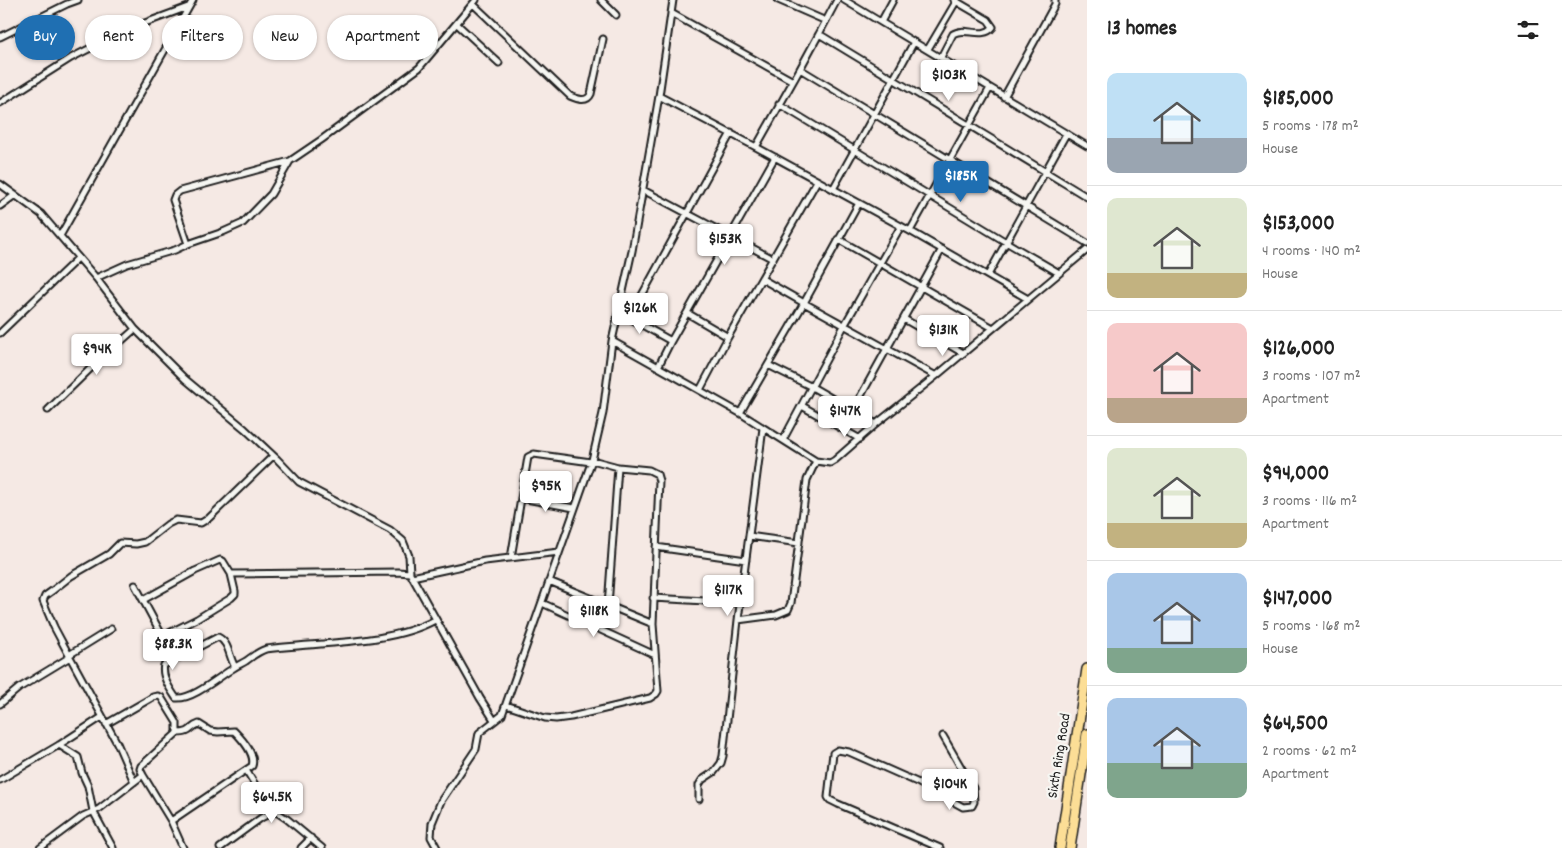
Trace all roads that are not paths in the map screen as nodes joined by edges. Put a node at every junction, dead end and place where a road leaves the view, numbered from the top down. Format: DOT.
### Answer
graph roads {
  1 [pos="78,0"];
  2 [pos="193,0"];
  3 [pos="601,0"];
  4 [pos="673,0"];
  5 [pos="778,0"];
  6 [pos="838,0"];
  7 [pos="844,0"];
  8 [pos="894,0"];
  9 [pos="956,0"];
  10 [pos="1055,0"];
  11 [pos="474,2"];
  12 [pos="189,7"];
  13 [pos="670,13"];
  14 [pos="616,15"];
  15 [pos="826,21"];
  16 [pos="882,22"];
  17 [pos="457,24"];
  18 [pos="941,28"];
  19 [pos="819,34"];
  20 [pos="953,34"];
  21 [pos="0,37"];
  22 [pos="603,39"];
  23 [pos="914,42"];
  24 [pos="928,50"];
  25 [pos="941,58"];
  26 [pos="499,63"];
  27 [pos="800,69"];
  28 [pos="893,79"];
  29 [pos="793,81"];
  30 [pos="990,88"];
  31 [pos="659,96"];
  32 [pos="1004,96"];
  33 [pos="0,104"];
  34 [pos="779,104"];
  35 [pos="873,115"];
  36 [pos="968,126"];
  37 [pos="731,134"];
  38 [pos="1066,134"];
  39 [pos="1087,146"];
  40 [pos="756,147"];
  41 [pos="854,149"];
  42 [pos="775,157"];
  43 [pos="290,161"];
  44 [pos="949,161"];
  45 [pos="1046,172"];
  46 [pos="817,181"];
  47 [pos="0,184"];
  48 [pos="833,189"];
  49 [pos="643,190"];
  50 [pos="15,195"];
  51 [pos="930,196"];
  52 [pos="1087,196"];
  53 [pos="859,203"];
  54 [pos="0,206"];
  55 [pos="1026,206"];
  56 [pos="687,214"];
  57 [pos="901,226"];
  58 [pos="910,231"];
  59 [pos="60,236"];
  60 [pos="730,237"];
  61 [pos="838,239"];
  62 [pos="1006,242"];
  63 [pos="1087,243"];
  64 [pos="188,244"];
  65 [pos="942,249"];
  66 [pos="1087,250"];
  67 [pos="78,258"];
  68 [pos="773,259"];
  69 [pos="879,263"];
  70 [pos="1059,273"];
  71 [pos="988,275"];
  72 [pos="96,278"];
  73 [pos="762,279"];
  74 [pos="922,287"];
  75 [pos="1028,299"];
  76 [pos="804,303"];
  77 [pos="619,312"];
  78 [pos="687,313"];
  79 [pos="630,318"];
  80 [pos="904,319"];
  81 [pos="844,326"];
  82 [pos="993,328"];
  83 [pos="135,329"];
  84 [pos="0,333"];
  85 [pos="728,337"];
  86 [pos="612,341"];
  87 [pos="671,341"];
  88 [pos="887,349"];
  89 [pos="963,353"];
  90 [pos="768,365"];
  91 [pos="658,367"];
  92 [pos="936,376"];
  93 [pos="812,387"];
  94 [pos="700,390"];
  95 [pos="802,406"];
  96 [pos="48,410"];
  97 [pos="853,410"];
  98 [pos="740,413"];
  99 [pos="876,424"];
  100 [pos="763,428"];
  101 [pos="860,439"];
  102 [pos="783,440"];
  103 [pos="273,456"];
  104 [pos="591,461"];
  105 [pos="816,461"];
  106 [pos="618,467"];
  107 [pos="521,498"];
  108 [pos="574,508"];
  109 [pos="749,536"];
  110 [pos="799,543"];
  111 [pos="656,547"];
  112 [pos="559,552"];
  113 [pos="511,558"];
  114 [pos="746,560"];
  115 [pos="231,574"];
  116 [pos="411,575"];
  117 [pos="549,581"];
  118 [pos="134,585"];
  119 [pos="653,598"];
  120 [pos="143,600"];
  121 [pos="542,603"];
  122 [pos="740,603"];
  123 [pos="608,606"];
  124 [pos="435,620"];
  125 [pos="738,620"];
  126 [pos="652,624"];
  127 [pos="112,629"];
  128 [pos="162,636"];
  129 [pos="171,652"];
  130 [pos="654,655"];
  131 [pos="69,656"];
  132 [pos="235,667"];
  133 [pos="1087,669"];
  134 [pos="0,704"];
  135 [pos="506,705"];
  136 [pos="102,717"];
  137 [pos="494,720"];
  138 [pos="106,724"];
  139 [pos="177,733"];
  140 [pos="1087,734"];
  141 [pos="943,736"];
  142 [pos="60,745"];
  143 [pos="246,770"];
  144 [pos="143,775"];
  145 [pos="0,780"];
  146 [pos="134,782"];
  147 [pos="699,799"];
  148 [pos="93,811"];
  149 [pos="275,811"];
  150 [pos="171,820"];
  151 [pos="310,838"];
  152 [pos="40,848"];
  153 [pos="113,848"];
  154 [pos="183,848"];
  155 [pos="220,848"];
  156 [pos="301,848"];
  157 [pos="322,848"];
  158 [pos="436,848"];
  159 [pos="940,848"];
  160 [pos="1060,848"];
  161 [pos="1070,848"];
  1 -- 21 [label="street"];
  2 -- 12 [label="street"];
  3 -- 14 [label="street"];
  4 -- 13 [label="street"];
  5 -- 15 [label="street"];
  6 -- 15 [label="street"];
  7 -- 16 [label="street"];
  8 -- 16 [label="street"];
  9 -- 18 [label="street"];
  9 -- 20 [label="street"];
  10 -- 32 [label="street"];
  11 -- 17 [label="street"];
  11 -- 22 [label="street"];
  12 -- 33 [label="street"];
  12 -- 59 [label="street"];
  13 -- 29 [label="street"];
  13 -- 31 [label="street"];
  15 -- 19 [label="street"];
  16 -- 23 [label="street"];
  17 -- 26 [label="street"];
  17 -- 43 [label="street"];
  18 -- 20 [label="street"];
  18 -- 24 [label="street"];
  19 -- 27 [label="street"];
  19 -- 28 [label="street"];
  20 -- 25 [label="street"];
  23 -- 24 [label="street"];
  23 -- 28 [label="street"];
  24 -- 25 [label="street"];
  25 -- 30 [label="street"];
  27 -- 29 [label="street"];
  27 -- 35 [label="street"];
  28 -- 35 [label="street"];
  28 -- 36 [label="street"];
  29 -- 34 [label="street"];
  30 -- 32 [label="street"];
  30 -- 36 [label="street"];
  31 -- 37 [label="street"];
  31 -- 49 [label="street"];
  32 -- 38 [label="street"];
  34 -- 40 [label="street"];
  34 -- 41 [label="street"];
  35 -- 41 [label="street"];
  35 -- 44 [label="street"];
  36 -- 44 [label="street"];
  36 -- 45 [label="street"];
  37 -- 40 [label="street"];
  37 -- 56 [label="street"];
  38 -- 39 [label="street"];
  38 -- 45 [label="street"];
  40 -- 42 [label="street"];
  41 -- 48 [label="street"];
  41 -- 51 [label="street"];
  42 -- 46 [label="street"];
  42 -- 60 [label="street"];
  43 -- 64 [label="street"];
  43 -- 64 [label="street"];
  44 -- 51 [label="street"];
  44 -- 55 [label="street"];
  45 -- 52 [label="street"];
  45 -- 55 [label="street"];
  46 -- 48 [label="street"];
  46 -- 68 [label="street"];
  47 -- 50 [label="street"];
  48 -- 53 [label="street"];
  49 -- 56 [label="street"];
  49 -- 77 [label="street"];
  50 -- 54 [label="street"];
  50 -- 59 [label="street"];
  51 -- 58 [label="street"];
  51 -- 62 [label="street"];
  53 -- 57 [label="street"];
  53 -- 61 [label="street"];
  55 -- 62 [label="street"];
  55 -- 63 [label="street"];
  56 -- 60 [label="street"];
  56 -- 79 [label="street"];
  57 -- 58 [label="street"];
  57 -- 69 [label="street"];
  58 -- 65 [label="street"];
  59 -- 67 [label="street"];
  60 -- 68 [label="street"];
  60 -- 78 [label="street"];
  61 -- 69 [label="street"];
  61 -- 76 [label="street"];
  62 -- 70 [label="street"];
  62 -- 71 [label="street"];
  64 -- 72 [label="street"];
  65 -- 71 [label="street"];
  65 -- 74 [label="street"];
  66 -- 70 [label="street"];
  67 -- 72 [label="street"];
  67 -- 84 [label="street"];
  68 -- 73 [label="street"];
  69 -- 74 [label="street"];
  69 -- 81 [label="street"];
  70 -- 75 [label="street"];
  71 -- 75 [label="street"];
  72 -- 83 [label="street"];
  73 -- 76 [label="street"];
  73 -- 85 [label="street"];
  74 -- 80 [label="street"];
  74 -- 82 [label="street"];
  75 -- 82 [label="street"];
  76 -- 81 [label="street"];
  76 -- 90 [label="street"];
  77 -- 79 [label="street"];
  77 -- 86 [label="street"];
  78 -- 85 [label="street"];
  78 -- 87 [label="street"];
  79 -- 87 [label="street"];
  80 -- 88 [label="street"];
  80 -- 89 [label="street"];
  81 -- 88 [label="street"];
  81 -- 93 [label="street"];
  82 -- 89 [label="street"];
  83 -- 96 [label="street"];
  83 -- 103 [label="street"];
  85 -- 94 [label="street"];
  86 -- 91 [label="street"];
  86 -- 104 [label="street"];
  87 -- 91 [label="street"];
  88 -- 92 [label="street"];
  88 -- 97 [label="street"];
  89 -- 92 [label="street"];
  90 -- 93 [label="street"];
  90 -- 98 [label="street"];
  91 -- 94 [label="street"];
  92 -- 99 [label="street"];
  93 -- 95 [label="street"];
  93 -- 97 [label="street"];
  94 -- 98 [label="street"];
  95 -- 101 [label="street"];
  95 -- 102 [label="street"];
  97 -- 99 [label="street"];
  98 -- 100 [label="street"];
  99 -- 101 [label="street"];
  100 -- 102 [label="street"];
  100 -- 109 [label="street"];
  101 -- 105 [label="street"];
  102 -- 105 [label="street"];
  103 -- 116 [label="street"];
  103 -- 131 [label="street"];
  104 -- 106 [label="street"];
  104 -- 107 [label="street"];
  104 -- 108 [label="street"];
  105 -- 110 [label="street"];
  106 -- 111 [label="street"];
  106 -- 123 [label="street"];
  107 -- 108 [label="street"];
  107 -- 113 [label="street"];
  108 -- 112 [label="street"];
  109 -- 110 [label="street"];
  109 -- 114 [label="street"];
  110 -- 125 [label="street"];
  111 -- 114 [label="street"];
  111 -- 119 [label="street"];
  112 -- 113 [label="street"];
  112 -- 117 [label="street"];
  113 -- 116 [label="street"];
  114 -- 122 [label="street"];
  115 -- 116 [label="street"];
  115 -- 120 [label="street"];
  115 -- 128 [label="street"];
  116 -- 124 [label="street"];
  117 -- 121 [label="street"];
  117 -- 123 [label="street"];
  118 -- 120 [label="street"];
  119 -- 122 [label="street"];
  119 -- 126 [label="street"];
  120 -- 128 [label="street"];
  121 -- 130 [label="street"];
  121 -- 135 [label="street"];
  122 -- 125 [label="street"];
  123 -- 126 [label="street"];
  124 -- 132 [label="street"];
  124 -- 137 [label="street"];
  125 -- 147 [label="street"];
  126 -- 130 [label="street"];
  127 -- 131 [label="street"];
  128 -- 129 [label="street"];
  130 -- 135 [label="street"];
  131 -- 134 [label="street"];
  131 -- 136 [label="street"];
  132 -- 132 [label="street"];
  133 -- 160 [label="highway, Sixth Ring Road"];
  135 -- 137 [label="street"];
  136 -- 138 [label="street"];
  136 -- 142 [label="street"];
  137 -- 158 [label="street"];
  138 -- 139 [label="street"];
  138 -- 146 [label="street"];
  139 -- 143 [label="street"];
  139 -- 144 [label="street"];
  140 -- 161 [label="highway, Sixth Ring Road"];
  141 -- 159 [label="street"];
  142 -- 145 [label="street"];
  142 -- 148 [label="street"];
  143 -- 149 [label="street"];
  143 -- 150 [label="street"];
  144 -- 146 [label="street"];
  144 -- 150 [label="street"];
  146 -- 148 [label="street"];
  148 -- 152 [label="street"];
  148 -- 153 [label="street"];
  149 -- 151 [label="street"];
  149 -- 155 [label="street"];
  150 -- 154 [label="street"];
  151 -- 156 [label="street"];
  151 -- 157 [label="street"];
}
